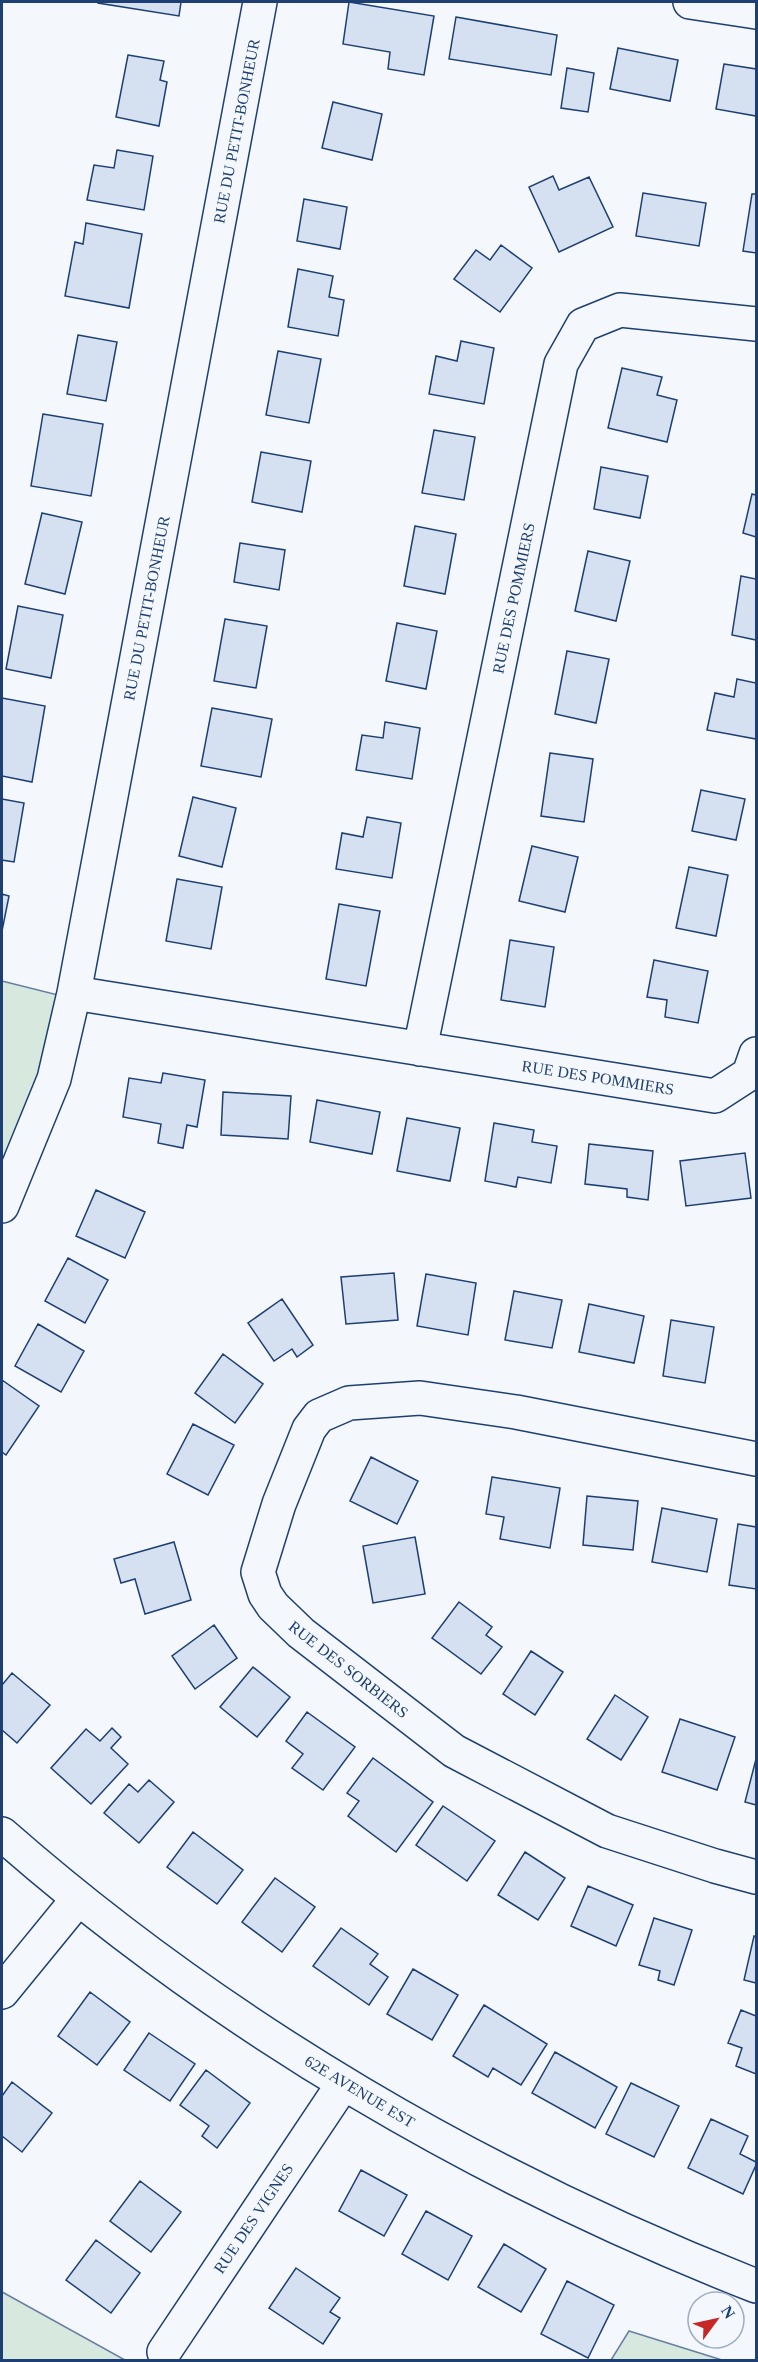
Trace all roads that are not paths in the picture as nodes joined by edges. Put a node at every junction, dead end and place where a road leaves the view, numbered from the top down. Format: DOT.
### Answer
graph roads {
  1 [pos="260,2"];
  2 [pos="690,2"];
  3 [pos="756,12"];
  4 [pos="756,324"];
  5 [pos="74,993"];
  6 [pos="420,1049"];
  7 [pos="756,1054"];
  8 [pos="2,1206"];
  9 [pos="756,1459"];
  10 [pos="2,1834"];
  11 [pos="756,1877"];
  12 [pos="78,1899"];
  13 [pos="2,1992"];
  14 [pos="343,2084"];
  15 [pos="756,2286"];
  16 [pos="164,2352"];
  1 -- 5 [label="street, RUE DU PETIT-BONHEUR"];
  2 -- 3 [label="street"];
  4 -- 6 [label="street, RUE DES POMMIERS"];
  5 -- 6 [label="street, RUE DES POMMIERS"];
  5 -- 8 [label="street, RUE DU PETIT-BONHEUR"];
  6 -- 7 [label="street, RUE DES POMMIERS"];
  9 -- 11 [label="street, RUE DES SORBIERS"];
  10 -- 12 [label="street, 62E AVENUE EST"];
  12 -- 13 [label="street"];
  12 -- 14 [label="street, 62E AVENUE EST"];
  14 -- 15 [label="street, 62E AVENUE EST"];
  14 -- 16 [label="street, RUE DES VIGNES"];
}
